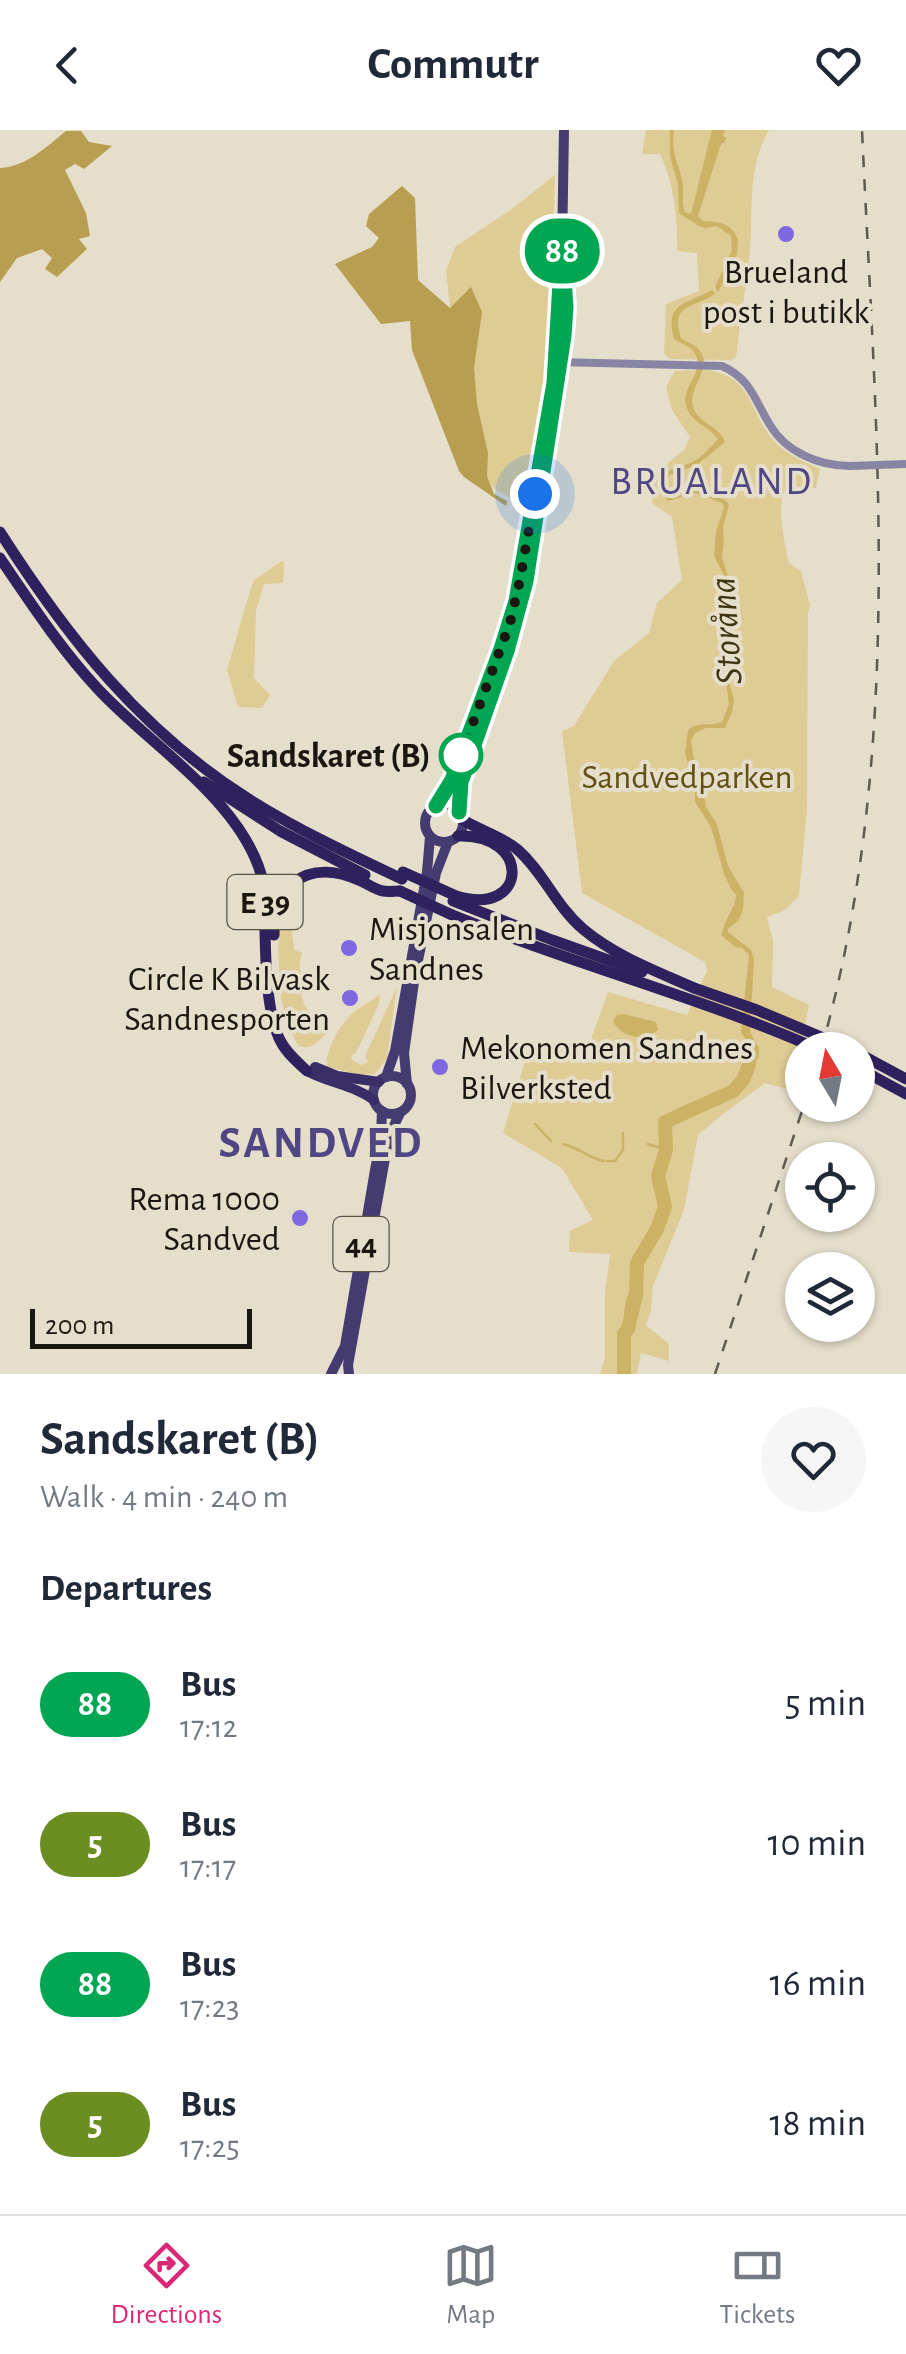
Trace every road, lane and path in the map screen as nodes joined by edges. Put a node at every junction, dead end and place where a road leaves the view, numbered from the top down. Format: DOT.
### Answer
graph roads {
  1 [pos="566,130"];
  2 [pos="559,362"];
  3 [pos="906,464"];
  4 [pos="0,532"];
  5 [pos="0,558"];
  6 [pos="168,755"];
  7 [pos="436,806"];
  8 [pos="461,816"];
  9 [pos="430,836"];
  10 [pos="453,839"];
  11 [pos="402,881"];
  12 [pos="453,904"];
  13 [pos="692,994"];
  14 [pos="810,1032"];
  15 [pos="785,1036"];
  16 [pos="875,1062"];
  17 [pos="311,1069"];
  18 [pos="875,1077"];
  19 [pos="906,1079"];
  20 [pos="382,1080"];
  21 [pos="407,1084"];
  22 [pos="906,1094"];
  23 [pos="374,1100"];
  24 [pos="382,1112"];
  25 [pos="400,1113"];
  26 [pos="331,1374"];
  27 [pos="349,1374"];
  1 -- 2 [label="main road, 44"];
  2 -- 3 [label="street, bridge"];
  2 -- 7 [label="main road, 44"];
  2 -- 8 [label="main road, 44"];
  4 -- 11 [label="highway, E 39"];
  5 -- 6 [label="highway, E 39"];
  6 -- 11 [label="highway, E 39"];
  6 -- 17 [label="highway, E 39"];
  7 -- 8 [label="main road"];
  7 -- 9 [label="main road, 44"];
  8 -- 10 [label="main road, 44"];
  8 -- 13 [label="highway, E 39"];
  9 -- 10 [label="main road"];
  9 -- 20 [label="main road, 44"];
  10 -- 12 [label="highway, E 39"];
  10 -- 21 [label="main road, 44"];
  11 -- 12 [label="highway, E 39, bridge"];
  11 -- 12 [label="highway, E 39, bridge"];
  11 -- 17 [label="highway, E 39"];
  12 -- 13 [label="highway, E 39"];
  13 -- 14 [label="highway, E 39, bridge"];
  13 -- 15 [label="highway, E 39"];
  16 -- 19 [label="highway, E 39"];
  17 -- 20 [label="highway"];
  17 -- 23 [label="highway, E 39"];
  18 -- 22 [label="highway"];
  20 -- 21 [label="main road"];
  20 -- 23 [label="main road, 44"];
  21 -- 25 [label="main road, 44"];
  23 -- 24 [label="main road"];
  24 -- 25 [label="main road"];
  24 -- 26 [label="main road, 44"];
  25 -- 27 [label="main road, 44"];
}
